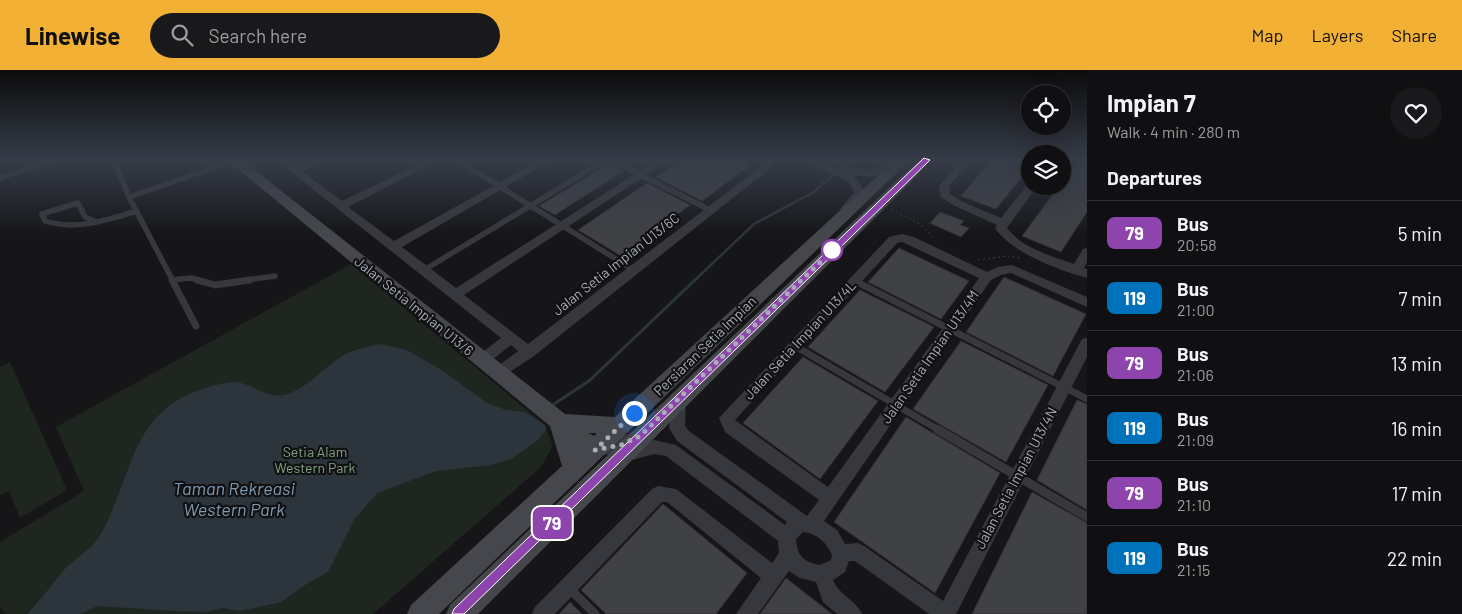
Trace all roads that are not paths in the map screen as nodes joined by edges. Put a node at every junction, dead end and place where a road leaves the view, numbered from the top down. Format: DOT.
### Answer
graph roads {
  1 [pos="124,185"];
  2 [pos="162,185"];
  3 [pos="265,185"];
  4 [pos="315,185"];
  5 [pos="383,185"];
  6 [pos="565,185"];
  7 [pos="625,185"];
  8 [pos="661,185"];
  9 [pos="742,185"];
  10 [pos="858,185"];
  11 [pos="875,185"];
  12 [pos="899,185"];
  13 [pos="945,185"];
  14 [pos="500,186"];
  15 [pos="1025,195"];
  16 [pos="129,197"];
  17 [pos="341,206"];
  18 [pos="531,206"];
  19 [pos="710,210"];
  20 [pos="137,211"];
  21 [pos="840,218"];
  22 [pos="96,222"];
  23 [pos="1003,223"];
  24 [pos="563,226"];
  25 [pos="393,247"];
  26 [pos="1087,252"];
  27 [pos="632,269"];
  28 [pos="424,270"];
  29 [pos="1082,271"];
  30 [pos="275,276"];
  31 [pos="987,276"];
  32 [pos="172,280"];
  33 [pos="855,281"];
  34 [pos="456,295"];
  35 [pos="1087,302"];
  36 [pos="196,326"];
  37 [pos="950,329"];
  38 [pos="511,338"];
  39 [pos="1087,343"];
  40 [pos="795,346"];
  41 [pos="529,352"];
  42 [pos="481,361"];
  43 [pos="498,374"];
  44 [pos="1064,387"];
  45 [pos="679,398"];
  46 [pos="1087,399"];
  47 [pos="896,406"];
  48 [pos="556,420"];
  49 [pos="621,426"];
  50 [pos="640,436"];
  51 [pos="595,450"];
  52 [pos="619,456"];
  53 [pos="574,470"];
  54 [pos="1017,476"];
  55 [pos="759,494"];
  56 [pos="830,498"];
  57 [pos="747,508"];
  58 [pos="1087,518"];
  59 [pos="807,525"];
  60 [pos="788,546"];
  61 [pos="840,552"];
  62 [pos="822,575"];
  63 [pos="774,576"];
  64 [pos="568,587"];
  65 [pos="420,614"];
  66 [pos="459,614"];
  67 [pos="542,614"];
  68 [pos="596,614"];
  69 [pos="746,614"];
  70 [pos="852,614"];
  71 [pos="945,614"];
  1 -- 16 [label="lane"];
  2 -- 16 [label="lane"];
  3 -- 42 [label="street, Jalan Setia Impian U13/6"];
  4 -- 17 [label="street"];
  5 -- 17 [label="street"];
  6 -- 18 [label="lane"];
  7 -- 24 [label="street"];
  8 -- 19 [label="lane"];
  9 -- 19 [label="street, Jalan Setia Impian U13/6C"];
  10 -- 21 [label="street"];
  11 -- 21 [label="street, Persiaran Setia Impian"];
  12 -- 45 [label="street, Persiaran Setia Impian"];
  13 -- 23 [label="street"];
  14 -- 18 [label="lane"];
  14 -- 25 [label="street"];
  15 -- 23 [label="street"];
  16 -- 20 [label="lane"];
  17 -- 25 [label="street"];
  18 -- 24 [label="lane"];
  18 -- 28 [label="lane"];
  19 -- 27 [label="street, Jalan Setia Impian U13/6C"];
  20 -- 22 [label="lane"];
  20 -- 32 [label="lane"];
  21 -- 49 [label="street, Persiaran Setia Impian"];
  22 -- 22 [label="lane"];
  23 -- 29 [label="street"];
  24 -- 27 [label="lane"];
  24 -- 34 [label="street"];
  25 -- 28 [label="street"];
  26 -- 29 [label="street"];
  27 -- 41 [label="street, Jalan Setia Impian U13/6C"];
  28 -- 34 [label="street"];
  30 -- 32 [label="lane"];
  31 -- 33 [label="street, Jalan Setia Impian U13/4L"];
  31 -- 35 [label="street, Jalan Setia Impian U13/4M"];
  31 -- 37 [label="street, Jalan Setia Impian U13/4M"];
  32 -- 36 [label="lane"];
  33 -- 37 [label="lane"];
  33 -- 40 [label="street, Jalan Setia Impian U13/4L"];
  34 -- 38 [label="street"];
  37 -- 44 [label="lane"];
  37 -- 47 [label="street, Jalan Setia Impian U13/4M"];
  38 -- 41 [label="street"];
  38 -- 42 [label="street"];
  39 -- 44 [label="street, Jalan Setia Impian U13/4N"];
  40 -- 47 [label="lane"];
  40 -- 56 [label="street, Jalan Setia Impian U13/4L"];
  41 -- 43 [label="street, Jalan Setia Impian U13/6C"];
  42 -- 43 [label="street, Jalan Setia Impian U13/6"];
  43 -- 48 [label="street, Jalan Setia Impian U13/6"];
  44 -- 46 [label="lane"];
  44 -- 54 [label="street, Jalan Setia Impian U13/4N"];
  45 -- 50 [label="street, Persiaran Setia Impian"];
  45 -- 55 [label="street"];
  47 -- 54 [label="lane"];
  47 -- 56 [label="street, Jalan Setia Impian U13/4M"];
  48 -- 49 [label="street"];
  48 -- 51 [label="street, Jalan Setia Impian U13/6"];
  48 -- 53 [label="street"];
  49 -- 51 [label="street, Persiaran Setia Impian"];
  50 -- 51 [label="street"];
  50 -- 52 [label="street, Persiaran Setia Impian"];
  51 -- 53 [label="street, Persiaran Setia Impian"];
  52 -- 57 [label="street"];
  52 -- 66 [label="street, Persiaran Setia Impian"];
  53 -- 65 [label="street, Persiaran Setia Impian"];
  54 -- 58 [label="lane"];
  54 -- 71 [label="street, Jalan Setia Impian U13/4N"];
  55 -- 57 [label="street"];
  55 -- 59 [label="street"];
  56 -- 59 [label="street, Jalan Setia Impian U13/4M"];
  57 -- 60 [label="street"];
  59 -- 60 [label="street"];
  59 -- 61 [label="street"];
  60 -- 62 [label="street"];
  60 -- 63 [label="street"];
  61 -- 62 [label="street"];
  61 -- 71 [label="street"];
  62 -- 70 [label="street"];
  63 -- 64 [label="street"];
  63 -- 69 [label="street"];
  64 -- 67 [label="street"];
  64 -- 68 [label="lane"];
}
